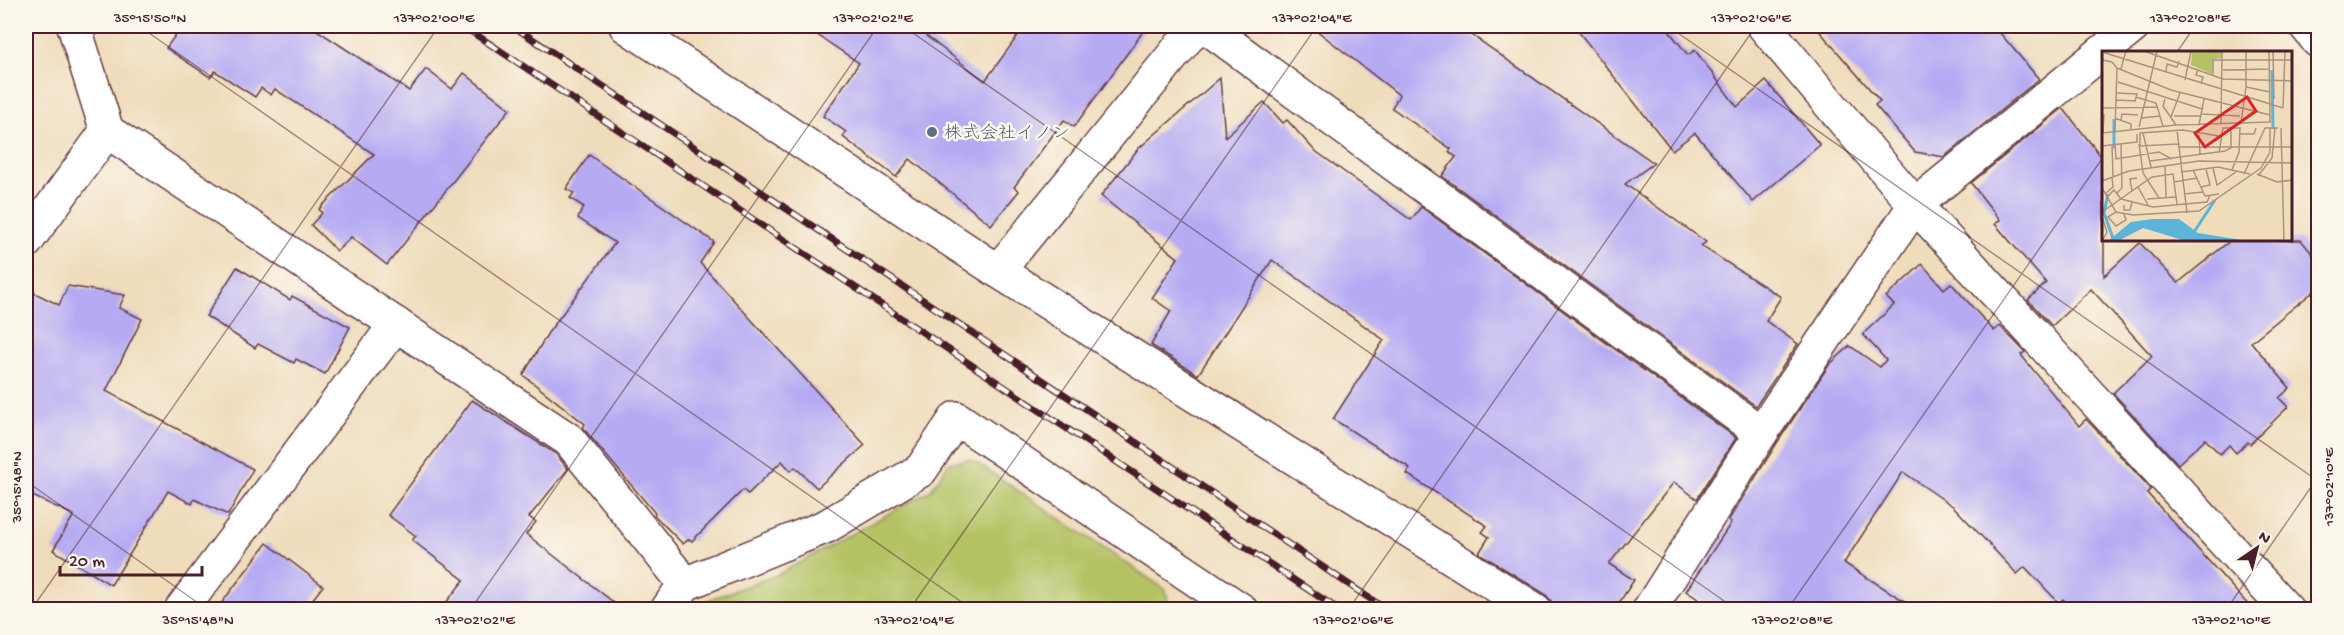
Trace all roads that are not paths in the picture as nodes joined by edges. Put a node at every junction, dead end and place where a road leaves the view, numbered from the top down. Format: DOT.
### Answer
graph roads {
  1 [pos="74,26"];
  2 [pos="626,26"];
  3 [pos="1197,26"];
  4 [pos="1205,26"];
  5 [pos="1764,26"];
  6 [pos="2134,26"];
  7 [pos="2306,26"];
  8 [pos="2319,40"];
  9 [pos="2103,51"];
  10 [pos="2102,52"];
  11 [pos="107,132"];
  12 [pos="1915,205"];
  13 [pos="26,241"];
  14 [pos="998,271"];
  15 [pos="396,324"];
  16 [pos="1761,433"];
  17 [pos="676,597"];
  18 [pos="1202,599"];
  19 [pos="181,609"];
  20 [pos="1241,609"];
  21 [pos="1534,609"];
  22 [pos="1648,609"];
  23 [pos="2287,609"];
  1 -- 11 [label="main road"];
  2 -- 14 [label="main road"];
  3 -- 14 [label="main road"];
  4 -- 16 [label="main road"];
  5 -- 12 [label="main road"];
  6 -- 9 [label="main road"];
  7 -- 8 [label="main road"];
  10 -- 12 [label="main road"];
  11 -- 13 [label="main road"];
  11 -- 15 [label="main road"];
  12 -- 16 [label="main road"];
  12 -- 23 [label="main road"];
  14 -- 21 [label="main road"];
  15 -- 17 [label="main road"];
  15 -- 19 [label="main road"];
  16 -- 22 [label="main road"];
  17 -- 18 [label="main road"];
  18 -- 20 [label="main road"];
}
